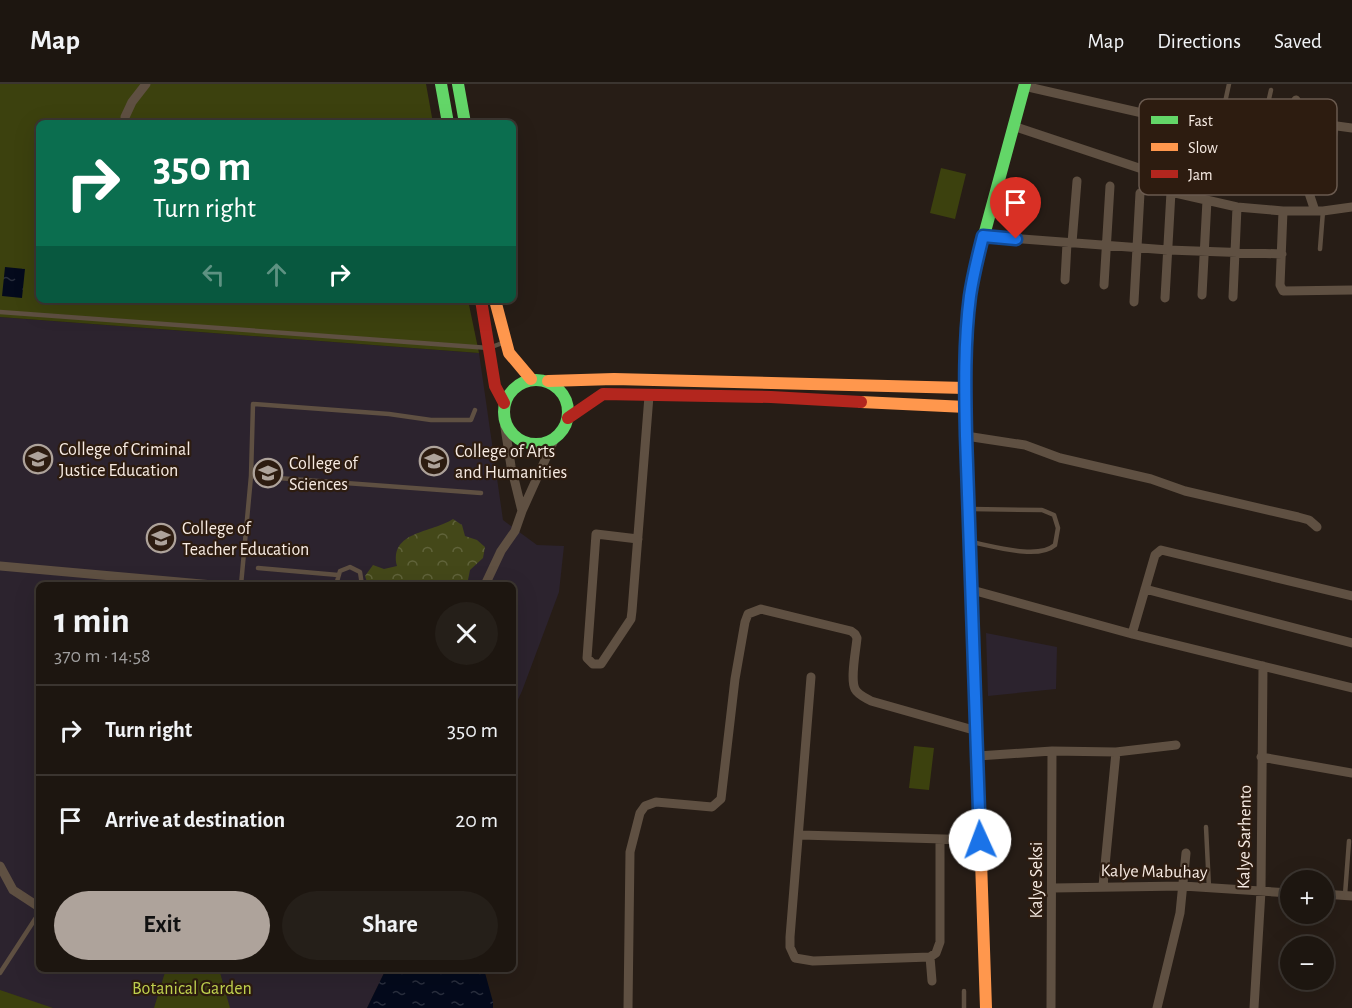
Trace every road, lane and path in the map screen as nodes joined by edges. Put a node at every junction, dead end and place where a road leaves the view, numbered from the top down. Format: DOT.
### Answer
graph roads {
  1 [pos="146,84"];
  2 [pos="441,84"];
  3 [pos="458,84"];
  4 [pos="1229,84"];
  5 [pos="1025,85"];
  6 [pos="1271,90"];
  7 [pos="1226,99"];
  8 [pos="1269,99"];
  9 [pos="1139,112"];
  10 [pos="125,117"];
  11 [pos="447,120"];
  12 [pos="464,120"];
  13 [pos="1013,126"];
  14 [pos="1337,126"];
  15 [pos="1352,128"];
  16 [pos="1139,168"];
  17 [pos="1077,181"];
  18 [pos="1110,186"];
  19 [pos="1140,195"];
  20 [pos="1171,195"];
  21 [pos="1186,195"];
  22 [pos="1311,195"];
  23 [pos="1196,197"];
  24 [pos="1207,200"];
  25 [pos="1237,207"];
  26 [pos="1352,207"];
  27 [pos="1283,211"];
  28 [pos="1319,211"];
  29 [pos="983,236"];
  30 [pos="1069,243"];
  31 [pos="1105,245"];
  32 [pos="1137,248"];
  33 [pos="1320,249"];
  34 [pos="1168,250"];
  35 [pos="1204,252"];
  36 [pos="1235,253"];
  37 [pos="1282,254"];
  38 [pos="1065,280"];
  39 [pos="1104,285"];
  40 [pos="1352,290"];
  41 [pos="1202,295"];
  42 [pos="1233,297"];
  43 [pos="1165,298"];
  44 [pos="1134,302"];
  45 [pos="482,303"];
  46 [pos="496,303"];
  47 [pos="0,312"];
  48 [pos="506,342"];
  49 [pos="489,348"];
  50 [pos="531,379"];
  51 [pos="548,381"];
  52 [pos="965,388"];
  53 [pos="649,396"];
  54 [pos="966,407"];
  55 [pos="504,409"];
  56 [pos="475,410"];
  57 [pos="568,418"];
  58 [pos="966,436"];
  59 [pos="555,438"];
  60 [pos="251,476"];
  61 [pos="482,493"];
  62 [pos="969,508"];
  63 [pos="522,511"];
  64 [pos="1317,527"];
  65 [pos="638,538"];
  66 [pos="970,542"];
  67 [pos="0,567"];
  68 [pos="258,568"];
  69 [pos="338,574"];
  70 [pos="178,582"];
  71 [pos="241,582"];
  72 [pos="337,582"];
  73 [pos="362,582"];
  74 [pos="486,582"];
  75 [pos="1145,589"];
  76 [pos="972,590"];
  77 [pos="1352,596"];
  78 [pos="1132,634"];
  79 [pos="1352,643"];
  80 [pos="1263,666"];
  81 [pos="811,677"];
  82 [pos="1352,688"];
  83 [pos="977,731"];
  84 [pos="1176,745"];
  85 [pos="1052,751"];
  86 [pos="1116,752"];
  87 [pos="978,756"];
  88 [pos="1261,757"];
  89 [pos="1352,774"];
  90 [pos="1206,827"];
  91 [pos="800,835"];
  92 [pos="940,839"];
  93 [pos="980,840"];
  94 [pos="1349,841"];
  95 [pos="1186,853"];
  96 [pos="0,866"];
  97 [pos="1103,886"];
  98 [pos="1183,886"];
  99 [pos="1053,888"];
  100 [pos="1209,888"];
  101 [pos="1261,891"];
  102 [pos="1280,892"];
  103 [pos="1334,895"];
  104 [pos="1349,896"];
  105 [pos="36,905"];
  106 [pos="36,918"];
  107 [pos="930,957"];
  108 [pos="0,973"];
  109 [pos="932,981"];
  110 [pos="964,991"];
  111 [pos="628,1008"];
  112 [pos="964,1008"];
  113 [pos="986,1008"];
  114 [pos="1051,1008"];
  115 [pos="1157,1008"];
  116 [pos="1254,1008"];
  1 -- 10 [label="street"];
  2 -- 11 [label="street"];
  3 -- 12 [label="street"];
  4 -- 7 [label="lane"];
  5 -- 9 [label="street"];
  5 -- 13 [label="street"];
  6 -- 8 [label="lane"];
  13 -- 16 [label="street"];
  13 -- 29 [label="street"];
  14 -- 15 [label="street"];
  17 -- 30 [label="street"];
  18 -- 31 [label="street"];
  19 -- 32 [label="street"];
  20 -- 34 [label="street"];
  21 -- 23 [label="street"];
  22 -- 28 [label="street"];
  23 -- 24 [label="street"];
  24 -- 25 [label="street"];
  24 -- 35 [label="street"];
  25 -- 27 [label="street"];
  25 -- 36 [label="street"];
  26 -- 28 [label="street"];
  27 -- 28 [label="street"];
  27 -- 37 [label="street"];
  28 -- 33 [label="lane"];
  29 -- 30 [label="street"];
  29 -- 52 [label="street"];
  30 -- 31 [label="street"];
  30 -- 38 [label="street"];
  31 -- 32 [label="street"];
  31 -- 39 [label="street"];
  32 -- 34 [label="street"];
  32 -- 44 [label="street"];
  34 -- 35 [label="street"];
  34 -- 43 [label="street"];
  35 -- 36 [label="street"];
  35 -- 41 [label="street"];
  36 -- 37 [label="street"];
  36 -- 42 [label="street"];
  37 -- 40 [label="street"];
  45 -- 49 [label="street"];
  46 -- 48 [label="street"];
  47 -- 49 [label="lane"];
  48 -- 49 [label="lane"];
  48 -- 50 [label="street"];
  49 -- 55 [label="street"];
  50 -- 51 [label="street"];
  50 -- 55 [label="street"];
  51 -- 52 [label="street"];
  51 -- 57 [label="street"];
  52 -- 54 [label="street"];
  53 -- 54 [label="street"];
  53 -- 57 [label="street"];
  53 -- 65 [label="street"];
  54 -- 58 [label="street"];
  55 -- 59 [label="street"];
  55 -- 63 [label="street"];
  56 -- 60 [label="lane"];
  57 -- 59 [label="street"];
  58 -- 62 [label="street"];
  58 -- 64 [label="street"];
  59 -- 63 [label="street"];
  60 -- 61 [label="lane"];
  60 -- 71 [label="lane"];
  62 -- 66 [label="street"];
  62 -- 66 [label="lane"];
  63 -- 74 [label="street"];
  65 -- 65 [label="street"];
  66 -- 76 [label="street"];
  67 -- 70 [label="street"];
  68 -- 69 [label="lane"];
  69 -- 72 [label="lane"];
  69 -- 73 [label="lane"];
  75 -- 77 [label="street"];
  75 -- 78 [label="street"];
  75 -- 79 [label="street"];
  76 -- 78 [label="street"];
  76 -- 83 [label="street"];
  78 -- 80 [label="street"];
  80 -- 82 [label="street"];
  80 -- 88 [label="street, Kalye Sarhento"];
  81 -- 91 [label="street"];
  83 -- 87 [label="street"];
  83 -- 111 [label="street"];
  84 -- 86 [label="street"];
  85 -- 86 [label="street"];
  85 -- 87 [label="street"];
  85 -- 99 [label="street, Kalye Seksi"];
  86 -- 97 [label="street"];
  87 -- 93 [label="street"];
  88 -- 89 [label="street"];
  88 -- 101 [label="street, Kalye Sarhento"];
  90 -- 100 [label="lane"];
  91 -- 92 [label="street"];
  91 -- 107 [label="street"];
  92 -- 93 [label="street"];
  92 -- 107 [label="street"];
  93 -- 113 [label="street"];
  94 -- 104 [label="lane"];
  95 -- 98 [label="street"];
  96 -- 105 [label="street"];
  97 -- 98 [label="street, Kalye Mabuhay"];
  97 -- 99 [label="street, Kalye Mabuhay"];
  98 -- 100 [label="street, Kalye Mabuhay"];
  98 -- 115 [label="street"];
  99 -- 114 [label="street, Kalye Seksi"];
  100 -- 101 [label="street, Kalye Mabuhay"];
  101 -- 102 [label="street, Kalye Mabuhay"];
  101 -- 116 [label="street, Kalye Sarhento"];
  103 -- 104 [label="street"];
  106 -- 108 [label="lane"];
  107 -- 109 [label="street"];
  110 -- 112 [label="lane"];
}
